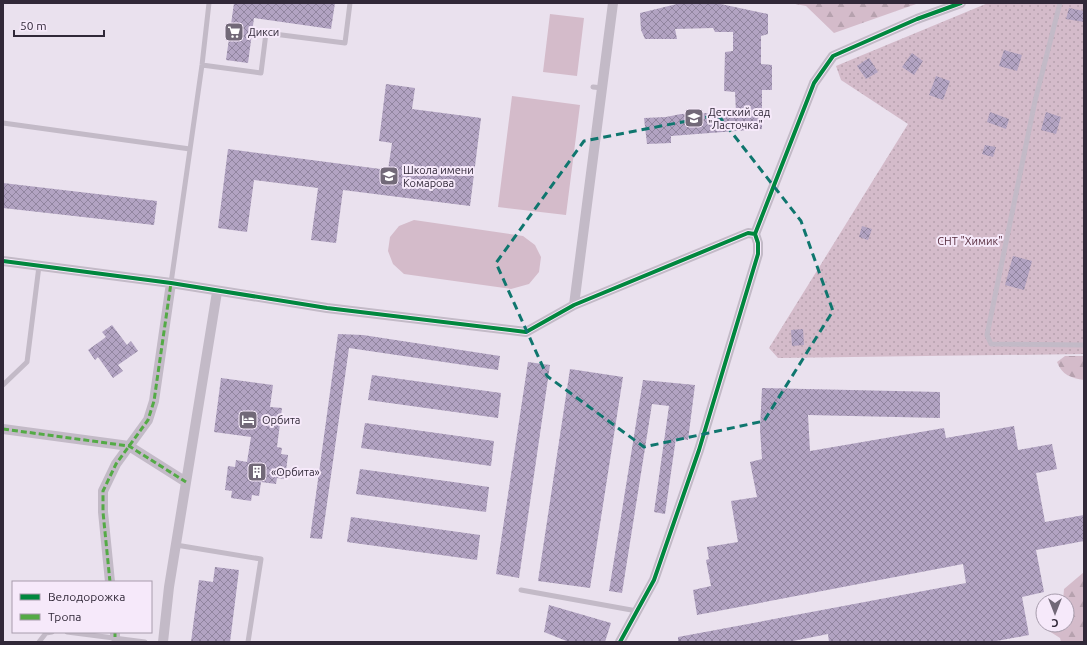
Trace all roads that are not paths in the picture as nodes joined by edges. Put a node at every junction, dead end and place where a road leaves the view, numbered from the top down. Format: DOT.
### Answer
graph roads {
  1 [pos="209,3"];
  2 [pos="350,3"];
  3 [pos="613,3"];
  4 [pos="961,3"];
  5 [pos="1060,3"];
  6 [pos="202,66"];
  7 [pos="3,124"];
  8 [pos="190,149"];
  9 [pos="756,234"];
  10 [pos="3,261"];
  11 [pos="39,266"];
  12 [pos="171,283"];
  13 [pos="217,292"];
  14 [pos="574,306"];
  15 [pos="1084,345"];
  16 [pos="3,385"];
  17 [pos="3,429"];
  18 [pos="129,446"];
  19 [pos="186,482"];
  20 [pos="176,546"];
  21 [pos="110,581"];
  22 [pos="520,590"];
  23 [pos="637,611"];
  24 [pos="46,633"];
  25 [pos="83,633"];
  26 [pos="115,635"];
  27 [pos="39,642"];
  28 [pos="145,642"];
  29 [pos="163,642"];
  30 [pos="248,642"];
  31 [pos="620,642"];
  1 -- 6 [label="lane"];
  2 -- 6 [label="lane"];
  3 -- 14 [label="street"];
  4 -- 9 [label="street"];
  5 -- 15 [label="lane"];
  6 -- 8 [label="lane"];
  7 -- 8 [label="lane"];
  8 -- 12 [label="lane"];
  9 -- 14 [label="street"];
  9 -- 23 [label="street"];
  10 -- 11 [label="street"];
  11 -- 12 [label="street"];
  11 -- 16 [label="lane"];
  12 -- 13 [label="street"];
  12 -- 18 [label="street"];
  13 -- 14 [label="street"];
  13 -- 19 [label="street"];
  17 -- 18 [label="street"];
  18 -- 19 [label="street"];
  18 -- 21 [label="street"];
  19 -- 20 [label="street"];
  20 -- 29 [label="street"];
  20 -- 30 [label="lane"];
  22 -- 23 [label="lane"];
  23 -- 31 [label="street"];
  24 -- 27 [label="lane"];
  25 -- 26 [label="lane"];
  26 -- 28 [label="lane"];
}
